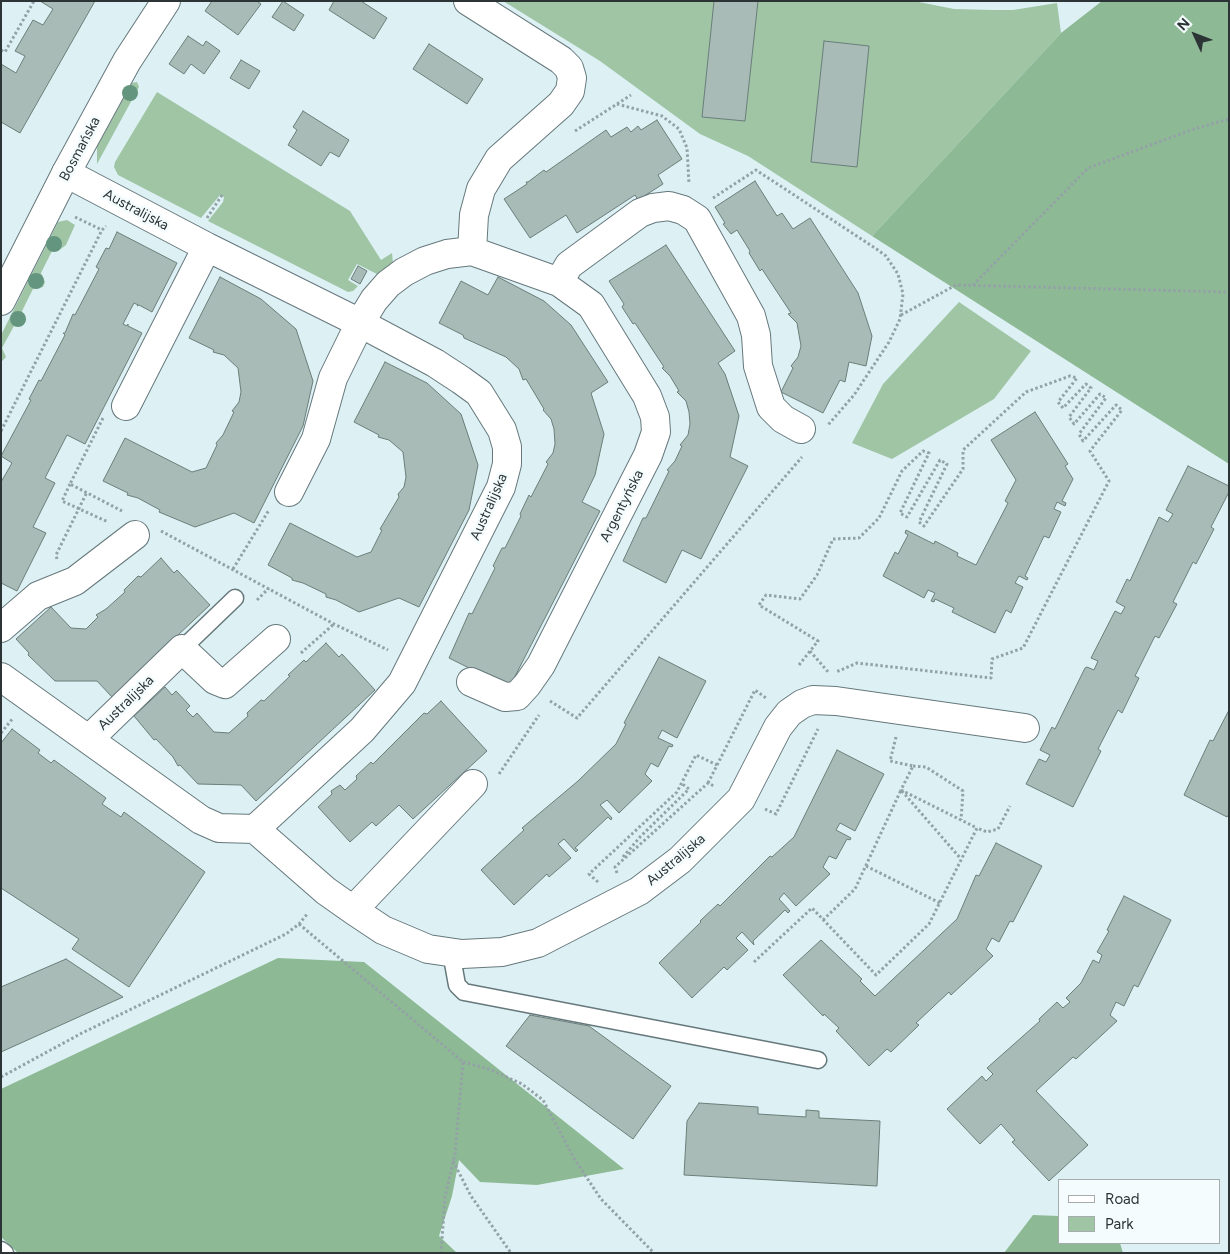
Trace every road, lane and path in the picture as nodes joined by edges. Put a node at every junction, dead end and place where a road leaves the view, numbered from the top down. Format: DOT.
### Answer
graph roads {
  1 [pos="34,1"];
  2 [pos="166,1"];
  3 [pos="468,1"];
  4 [pos="1,50"];
  5 [pos="631,95"];
  6 [pos="617,104"];
  7 [pos="1229,119"];
  8 [pos="567,136"];
  9 [pos="66,173"];
  10 [pos="692,191"];
  11 [pos="724,191"];
  12 [pos="222,196"];
  13 [pos="205,236"];
  14 [pos="472,251"];
  15 [pos="559,282"];
  16 [pos="973,285"];
  17 [pos="1229,292"];
  18 [pos="1,301"];
  19 [pos="901,315"];
  20 [pos="360,323"];
  21 [pos="126,406"];
  22 [pos="810,437"];
  23 [pos="70,484"];
  24 [pos="87,492"];
  25 [pos="289,492"];
  26 [pos="79,508"];
  27 [pos="134,535"];
  28 [pos="232,569"];
  29 [pos="65,586"];
  30 [pos="235,598"];
  31 [pos="1,628"];
  32 [pos="276,639"];
  33 [pos="182,649"];
  34 [pos="800,665"];
  35 [pos="830,675"];
  36 [pos="1,677"];
  37 [pos="471,682"];
  38 [pos="548,699"];
  39 [pos="556,704"];
  40 [pos="902,710"];
  41 [pos="789,713"];
  42 [pos="14,717"];
  43 [pos="1025,728"];
  44 [pos="1,733"];
  45 [pos="89,739"];
  46 [pos="717,765"];
  47 [pos="913,766"];
  48 [pos="681,783"];
  49 [pos="708,783"];
  50 [pos="473,784"];
  51 [pos="902,790"];
  52 [pos="1010,806"];
  53 [pos="961,820"];
  54 [pos="977,828"];
  55 [pos="255,829"];
  56 [pos="961,860"];
  57 [pos="866,866"];
  58 [pos="615,867"];
  59 [pos="599,884"];
  60 [pos="326,891"];
  61 [pos="940,903"];
  62 [pos="353,910"];
  63 [pos="823,920"];
  64 [pos="299,924"];
  65 [pos="451,952"];
  66 [pos="754,962"];
  67 [pos="818,1060"];
  68 [pos="463,1062"];
  69 [pos="1,1077"];
  70 [pos="453,1161"];
  71 [pos="1,1250"];
  72 [pos="5,1253"];
  73 [pos="441,1253"];
  74 [pos="511,1253"];
  75 [pos="654,1253"];
  1 -- 4 [label="path"];
  2 -- 9 [label="street, Bosmańska"];
  3 -- 14 [label="street"];
  5 -- 6 [label="path"];
  6 -- 8 [label="path"];
  6 -- 10 [label="path"];
  7 -- 16 [label="path"];
  9 -- 13 [label="street, Australijska"];
  9 -- 18 [label="street, Bosmańska"];
  11 -- 19 [label="path"];
  12 -- 13 [label="path"];
  13 -- 20 [label="street, Australijska"];
  13 -- 21 [label="street"];
  14 -- 15 [label="street, Argentyńska"];
  14 -- 20 [label="street, Argentyńska"];
  15 -- 22 [label="street"];
  15 -- 37 [label="street, Argentyńska"];
  16 -- 17 [label="path"];
  16 -- 19 [label="path"];
  19 -- 22 [label="path"];
  20 -- 25 [label="street, Argentyńska"];
  20 -- 55 [label="street, Australijska"];
  22 -- 39 [label="path"];
  23 -- 26 [label="path"];
  24 -- 26 [label="path"];
  25 -- 28 [label="path"];
  26 -- 27 [label="path"];
  26 -- 29 [label="path"];
  27 -- 29 [label="street"];
  29 -- 31 [label="street"];
  30 -- 33 [label="lane"];
  32 -- 33 [label="street"];
  33 -- 45 [label="street, Australijska"];
  34 -- 35 [label="path"];
  36 -- 45 [label="street, Australijska"];
  38 -- 50 [label="path"];
  40 -- 41 [label="street, Australijska"];
  40 -- 43 [label="street, Australijska"];
  40 -- 47 [label="path"];
  41 -- 46 [label="path"];
  41 -- 65 [label="street, Australijska"];
  42 -- 44 [label="path"];
  45 -- 55 [label="street, Australijska"];
  46 -- 48 [label="path"];
  46 -- 49 [label="path"];
  47 -- 51 [label="path"];
  47 -- 53 [label="path"];
  48 -- 58 [label="path"];
  48 -- 59 [label="path"];
  50 -- 62 [label="street"];
  51 -- 53 [label="path"];
  51 -- 56 [label="path"];
  51 -- 57 [label="path"];
  52 -- 54 [label="path"];
  53 -- 54 [label="path"];
  54 -- 56 [label="path"];
  55 -- 60 [label="street, Australijska"];
  56 -- 61 [label="path"];
  57 -- 61 [label="path"];
  57 -- 63 [label="path"];
  60 -- 62 [label="street, Australijska"];
  60 -- 64 [label="path"];
  61 -- 63 [label="path"];
  62 -- 65 [label="street, Australijska"];
  63 -- 66 [label="path"];
  64 -- 68 [label="path"];
  64 -- 69 [label="path"];
  65 -- 67 [label="lane"];
  68 -- 70 [label="path"];
  68 -- 75 [label="path"];
  70 -- 73 [label="path"];
  70 -- 74 [label="path"];
  71 -- 72 [label="lane"];
}
